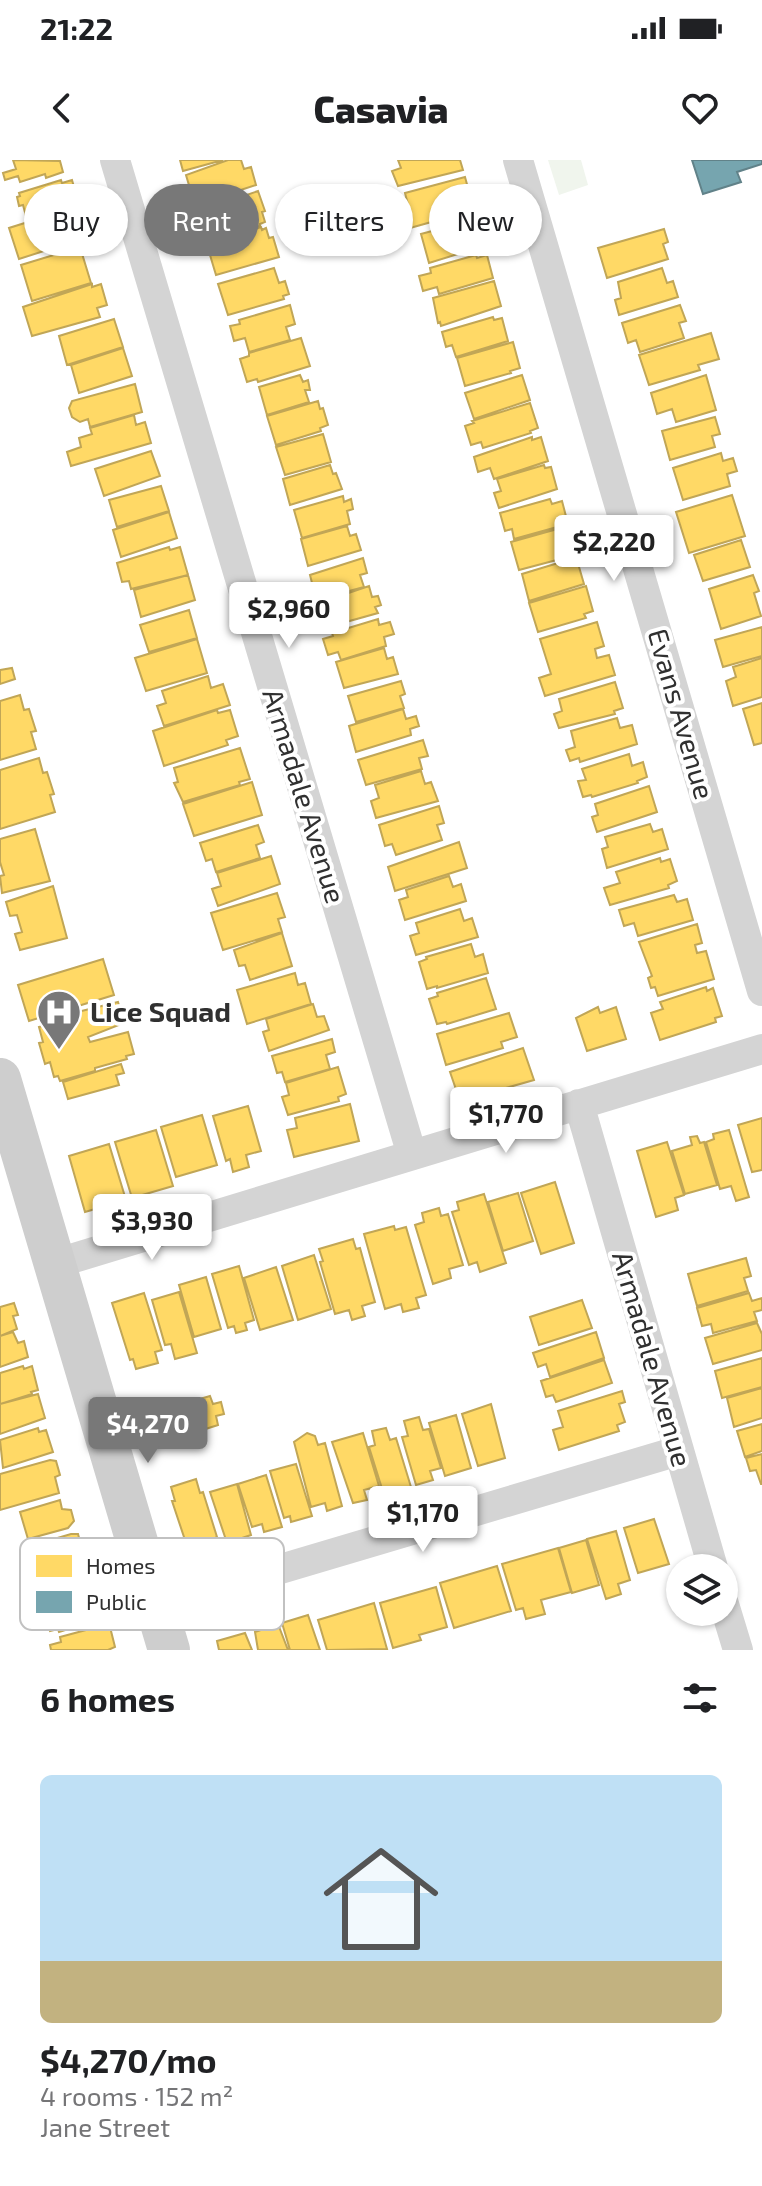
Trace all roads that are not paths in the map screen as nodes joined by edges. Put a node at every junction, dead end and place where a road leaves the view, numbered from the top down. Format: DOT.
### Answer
graph roads {
  1 [pos="115,160"];
  2 [pos="518,160"];
  3 [pos="762,991"];
  4 [pos="762,1049"];
  5 [pos="0,1079"];
  6 [pos="579,1104"];
  7 [pos="412,1155"];
  8 [pos="54,1264"];
  9 [pos="678,1451"];
  10 [pos="136,1538"];
  11 [pos="709,1554"];
  12 [pos="284,1568"];
  13 [pos="731,1626"];
  14 [pos="163,1630"];
  15 [pos="169,1650"];
  16 [pos="738,1650"];
  1 -- 7 [label="street, Armadale Avenue"];
  2 -- 3 [label="street, Evans Avenue"];
  4 -- 6 [label="street"];
  5 -- 8 [label="main road"];
  6 -- 7 [label="street"];
  6 -- 9 [label="street, Armadale Avenue"];
  7 -- 8 [label="street"];
  8 -- 10 [label="main road"];
  9 -- 11 [label="street, Armadale Avenue"];
  9 -- 12 [label="street"];
  13 -- 16 [label="street"];
  14 -- 15 [label="main road"];
}
